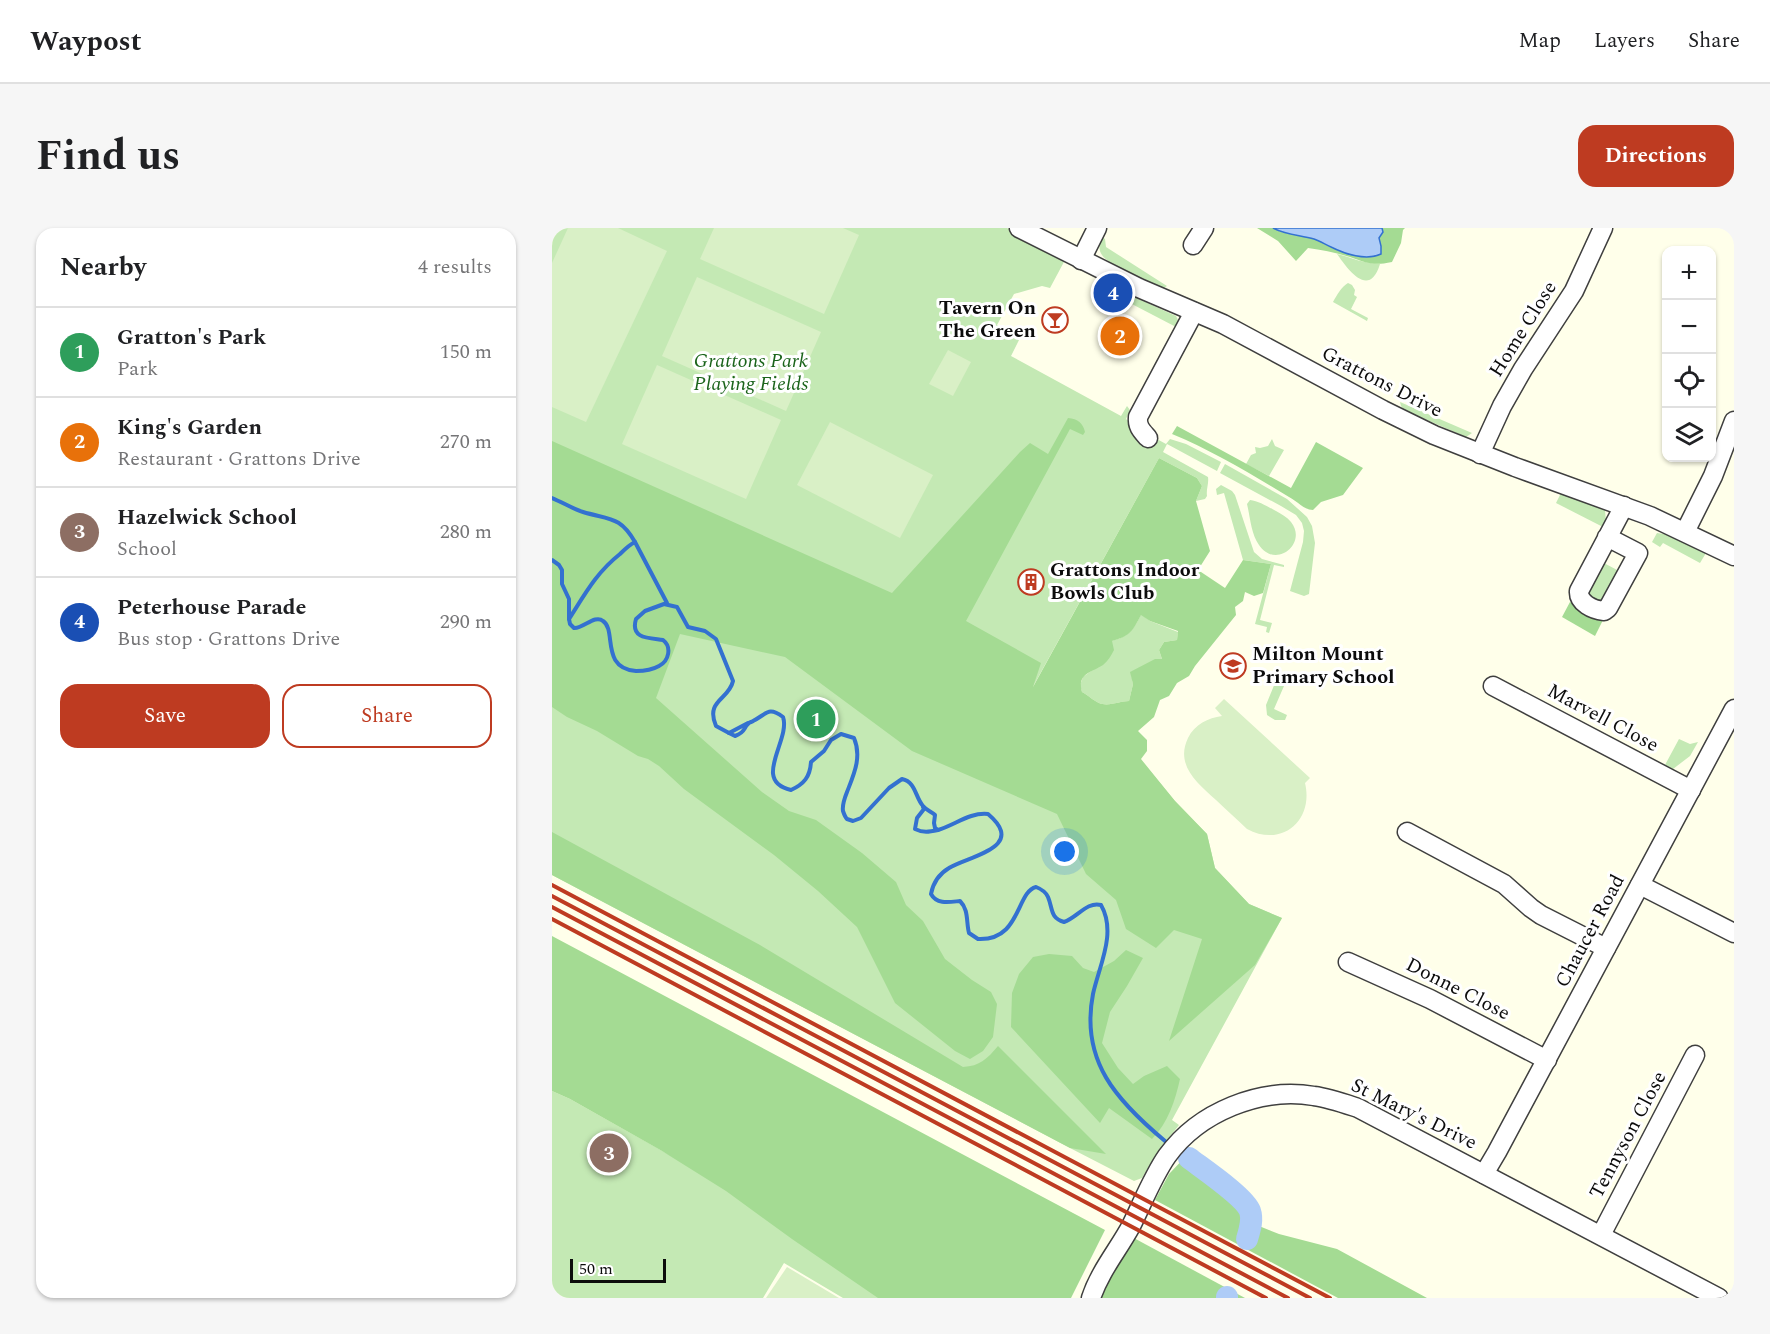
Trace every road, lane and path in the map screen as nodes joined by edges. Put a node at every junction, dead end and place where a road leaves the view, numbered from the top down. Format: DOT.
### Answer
graph roads {
  1 [pos="1019,228"];
  2 [pos="1097,228"];
  3 [pos="1203,228"];
  4 [pos="1603,228"];
  5 [pos="1193,245"];
  6 [pos="1081,260"];
  7 [pos="1194,312"];
  8 [pos="1734,421"];
  9 [pos="1149,438"];
  10 [pos="1480,454"];
  11 [pos="1624,506"];
  12 [pos="1685,532"];
  13 [pos="1607,537"];
  14 [pos="1734,556"];
  15 [pos="1493,686"];
  16 [pos="1734,709"];
  17 [pos="1691,790"];
  18 [pos="1407,832"];
  19 [pos="1640,885"];
  20 [pos="1734,933"];
  21 [pos="1606,948"];
  22 [pos="1348,962"];
  23 [pos="1695,1055"];
  24 [pos="1546,1060"];
  25 [pos="1484,1174"];
  26 [pos="1601,1235"];
  27 [pos="1091,1298"];
  28 [pos="1719,1298"];
  1 -- 6 [label="street, Grattons Drive"];
  2 -- 6 [label="street"];
  3 -- 5 [label="street"];
  4 -- 10 [label="street, Home Close"];
  6 -- 7 [label="street, Grattons Drive"];
  7 -- 9 [label="street"];
  7 -- 10 [label="street, Grattons Drive"];
  8 -- 12 [label="street"];
  10 -- 11 [label="street, Grattons Drive"];
  11 -- 12 [label="street, Grattons Drive"];
  11 -- 13 [label="street"];
  12 -- 14 [label="street, Grattons Drive"];
  15 -- 17 [label="street, Marvell Close"];
  16 -- 17 [label="street, Chaucer Road"];
  17 -- 19 [label="street, Chaucer Road"];
  18 -- 21 [label="street"];
  19 -- 20 [label="street"];
  19 -- 21 [label="street, Chaucer Road"];
  21 -- 24 [label="street, Chaucer Road"];
  22 -- 24 [label="street, Donne Close"];
  23 -- 26 [label="street, Tennyson Close"];
  24 -- 25 [label="street, Chaucer Road"];
  25 -- 26 [label="street, St Mary's Drive"];
  25 -- 27 [label="street, St Mary's Drive"];
  26 -- 28 [label="street, St Mary's Drive"];
}
